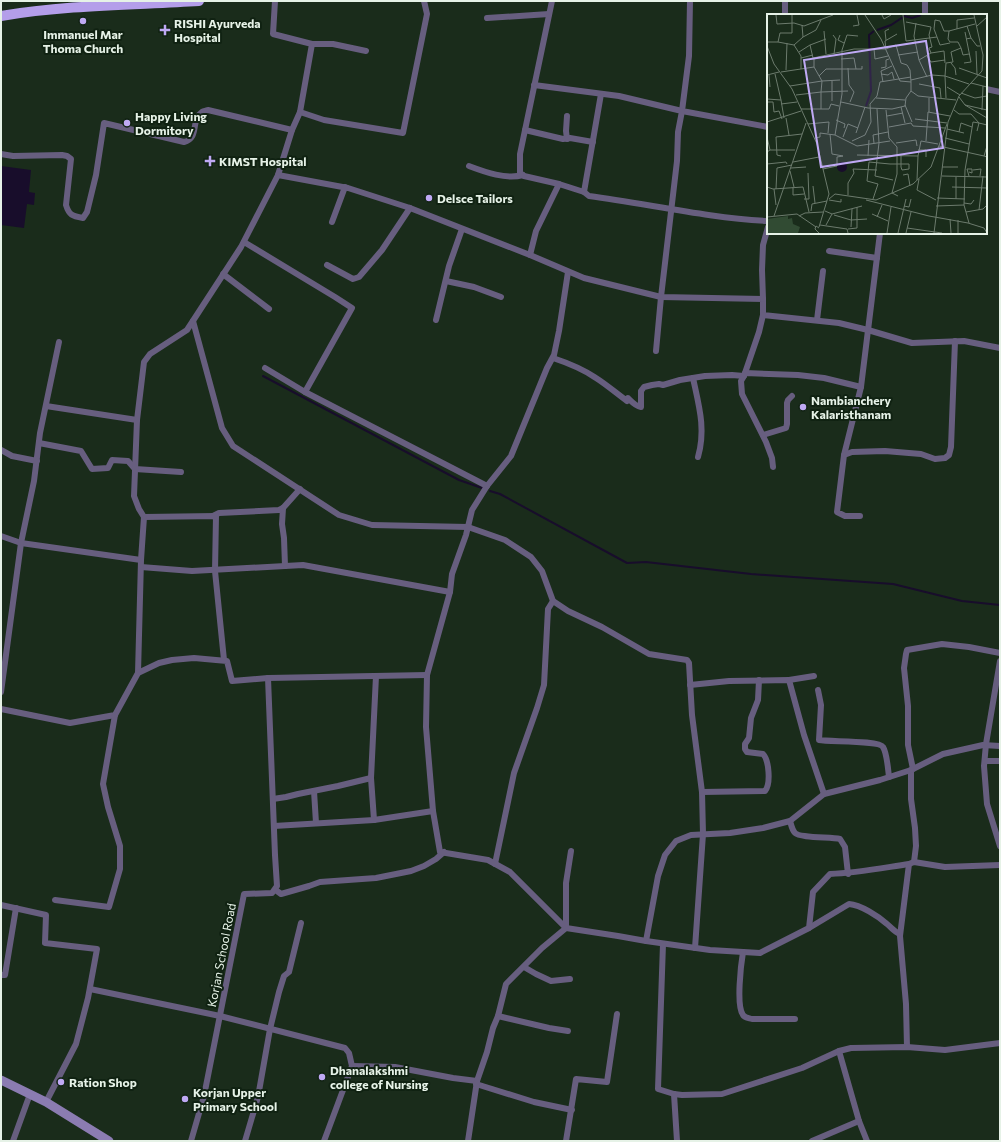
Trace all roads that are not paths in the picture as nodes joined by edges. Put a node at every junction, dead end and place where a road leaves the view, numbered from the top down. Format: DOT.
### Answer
graph roads {
  1 [pos="81,1"];
  2 [pos="199,1"];
  3 [pos="275,1"];
  4 [pos="424,1"];
  5 [pos="552,1"];
  6 [pos="690,1"];
  7 [pos="785,1"];
  8 [pos="925,1"];
  9 [pos="1,10"];
  10 [pos="549,14"];
  11 [pos="785,14"];
  12 [pos="925,14"];
  13 [pos="1,16"];
  14 [pos="488,18"];
  15 [pos="312,44"];
  16 [pos="366,51"];
  17 [pos="534,84"];
  18 [pos="987,89"];
  19 [pos="1000,92"];
  20 [pos="601,94"];
  21 [pos="682,111"];
  22 [pos="300,112"];
  23 [pos="567,116"];
  24 [pos="767,127"];
  25 [pos="292,130"];
  26 [pos="525,130"];
  27 [pos="567,139"];
  28 [pos="593,142"];
  29 [pos="1,154"];
  30 [pos="469,166"];
  31 [pos="278,175"];
  32 [pos="522,175"];
  33 [pos="559,184"];
  34 [pos="345,187"];
  35 [pos="584,192"];
  36 [pos="410,208"];
  37 [pos="671,210"];
  38 [pos="767,221"];
  39 [pos="332,222"];
  40 [pos="462,228"];
  41 [pos="767,231"];
  42 [pos="880,234"];
  43 [pos="244,242"];
  44 [pos="829,251"];
  45 [pos="530,255"];
  46 [pos="877,258"];
  47 [pos="326,265"];
  48 [pos="823,271"];
  49 [pos="568,272"];
  50 [pos="223,274"];
  51 [pos="446,281"];
  52 [pos="501,297"];
  53 [pos="661,297"];
  54 [pos="763,299"];
  55 [pos="269,309"];
  56 [pos="763,315"];
  57 [pos="193,320"];
  58 [pos="436,320"];
  59 [pos="817,320"];
  60 [pos="868,330"];
  61 [pos="955,341"];
  62 [pos="59,342"];
  63 [pos="1000,348"];
  64 [pos="656,351"];
  65 [pos="553,358"];
  66 [pos="265,368"];
  67 [pos="744,375"];
  68 [pos="693,378"];
  69 [pos="862,387"];
  70 [pos="305,392"];
  71 [pos="792,396"];
  72 [pos="46,406"];
  73 [pos="137,420"];
  74 [pos="763,435"];
  75 [pos="39,443"];
  76 [pos="1,450"];
  77 [pos="844,456"];
  78 [pos="698,457"];
  79 [pos="36,461"];
  80 [pos="773,467"];
  81 [pos="135,469"];
  82 [pos="181,472"];
  83 [pos="486,486"];
  84 [pos="300,489"];
  85 [pos="283,508"];
  86 [pos="213,516"];
  87 [pos="860,516"];
  88 [pos="144,518"];
  89 [pos="468,527"];
  90 [pos="1,536"];
  91 [pos="21,543"];
  92 [pos="141,564"];
  93 [pos="285,566"];
  94 [pos="215,571"];
  95 [pos="450,592"];
  96 [pos="553,601"];
  97 [pos="1000,653"];
  98 [pos="224,660"];
  99 [pos="1000,661"];
  100 [pos="138,673"];
  101 [pos="427,675"];
  102 [pos="376,676"];
  103 [pos="814,676"];
  104 [pos="268,678"];
  105 [pos="760,680"];
  106 [pos="789,680"];
  107 [pos="690,685"];
  108 [pos="818,690"];
  109 [pos="1,692"];
  110 [pos="1,709"];
  111 [pos="115,715"];
  112 [pos="986,744"];
  113 [pos="1000,746"];
  114 [pos="985,761"];
  115 [pos="1000,761"];
  116 [pos="912,769"];
  117 [pos="889,777"];
  118 [pos="371,778"];
  119 [pos="314,791"];
  120 [pos="702,792"];
  121 [pos="824,794"];
  122 [pos="273,799"];
  123 [pos="433,811"];
  124 [pos="374,820"];
  125 [pos="790,821"];
  126 [pos="316,823"];
  127 [pos="274,826"];
  128 [pos="703,834"];
  129 [pos="1000,846"];
  130 [pos="571,851"];
  131 [pos="444,852"];
  132 [pos="912,863"];
  133 [pos="495,864"];
  134 [pos="1000,865"];
  135 [pos="848,874"];
  136 [pos="277,891"];
  137 [pos="55,900"];
  138 [pos="1,905"];
  139 [pos="16,908"];
  140 [pos="301,923"];
  141 [pos="566,928"];
  142 [pos="809,928"];
  143 [pos="900,934"];
  144 [pos="646,942"];
  145 [pos="663,944"];
  146 [pos="695,948"];
  147 [pos="743,952"];
  148 [pos="524,967"];
  149 [pos="1,975"];
  150 [pos="570,978"];
  151 [pos="90,989"];
  152 [pos="617,1014"];
  153 [pos="220,1016"];
  154 [pos="498,1016"];
  155 [pos="796,1019"];
  156 [pos="270,1028"];
  157 [pos="568,1031"];
  158 [pos="1000,1043"];
  159 [pos="907,1047"];
  160 [pos="839,1051"];
  161 [pos="352,1066"];
  162 [pos="1,1080"];
  163 [pos="476,1083"];
  164 [pos="30,1094"];
  165 [pos="674,1094"];
  166 [pos="46,1102"];
  167 [pos="572,1110"];
  168 [pos="859,1121"];
  169 [pos="13,1141"];
  170 [pos="109,1141"];
  171 [pos="191,1141"];
  172 [pos="245,1141"];
  173 [pos="324,1141"];
  174 [pos="468,1141"];
  175 [pos="566,1141"];
  176 [pos="677,1141"];
  177 [pos="812,1141"];
  178 [pos="868,1141"];
  1 -- 9 [label="highway"];
  2 -- 13 [label="highway"];
  3 -- 15 [label="street"];
  4 -- 22 [label="street"];
  5 -- 10 [label="street"];
  6 -- 21 [label="street"];
  7 -- 11 [label="street"];
  8 -- 12 [label="street"];
  10 -- 14 [label="street"];
  10 -- 17 [label="street"];
  15 -- 16 [label="street"];
  15 -- 22 [label="street"];
  17 -- 20 [label="street"];
  17 -- 26 [label="street"];
  18 -- 19 [label="street"];
  20 -- 21 [label="street"];
  20 -- 28 [label="street"];
  21 -- 24 [label="street"];
  21 -- 37 [label="street"];
  22 -- 25 [label="street"];
  23 -- 27 [label="street"];
  25 -- 29 [label="street"];
  25 -- 31 [label="street"];
  26 -- 27 [label="street"];
  26 -- 32 [label="street"];
  27 -- 28 [label="street"];
  28 -- 35 [label="street"];
  30 -- 32 [label="street"];
  31 -- 34 [label="street"];
  31 -- 43 [label="street"];
  32 -- 33 [label="street"];
  33 -- 35 [label="street"];
  33 -- 45 [label="street"];
  34 -- 36 [label="street"];
  34 -- 39 [label="street"];
  35 -- 37 [label="street"];
  36 -- 40 [label="street"];
  36 -- 47 [label="street"];
  37 -- 38 [label="street"];
  37 -- 53 [label="street"];
  40 -- 45 [label="street"];
  40 -- 51 [label="street"];
  41 -- 54 [label="street"];
  42 -- 46 [label="street"];
  43 -- 50 [label="street"];
  43 -- 70 [label="street"];
  44 -- 46 [label="street"];
  45 -- 49 [label="street"];
  46 -- 60 [label="street"];
  48 -- 59 [label="street"];
  49 -- 53 [label="street"];
  49 -- 65 [label="street"];
  50 -- 55 [label="street"];
  50 -- 57 [label="street"];
  51 -- 52 [label="street"];
  51 -- 58 [label="street"];
  53 -- 54 [label="street"];
  53 -- 64 [label="street"];
  54 -- 56 [label="street"];
  56 -- 59 [label="street"];
  56 -- 67 [label="street"];
  57 -- 73 [label="street"];
  57 -- 84 [label="street"];
  59 -- 60 [label="street"];
  60 -- 61 [label="street"];
  60 -- 69 [label="street"];
  61 -- 63 [label="street"];
  61 -- 77 [label="street"];
  62 -- 72 [label="street"];
  65 -- 68 [label="street"];
  65 -- 83 [label="street"];
  66 -- 70 [label="street"];
  67 -- 68 [label="street"];
  67 -- 69 [label="street"];
  67 -- 74 [label="street"];
  68 -- 78 [label="street"];
  69 -- 77 [label="street"];
  70 -- 83 [label="street"];
  71 -- 74 [label="street"];
  72 -- 73 [label="street"];
  72 -- 75 [label="street"];
  73 -- 81 [label="street"];
  74 -- 80 [label="street"];
  75 -- 79 [label="street"];
  75 -- 81 [label="street"];
  76 -- 79 [label="street"];
  77 -- 87 [label="street"];
  79 -- 91 [label="street"];
  81 -- 82 [label="street"];
  81 -- 88 [label="street"];
  83 -- 89 [label="street"];
  84 -- 85 [label="street"];
  84 -- 89 [label="street"];
  85 -- 86 [label="street"];
  85 -- 93 [label="street"];
  86 -- 88 [label="street"];
  86 -- 94 [label="street"];
  88 -- 92 [label="street"];
  89 -- 95 [label="street"];
  89 -- 96 [label="street"];
  90 -- 91 [label="street"];
  91 -- 92 [label="street"];
  91 -- 109 [label="street"];
  92 -- 94 [label="street"];
  92 -- 100 [label="street"];
  93 -- 94 [label="street"];
  93 -- 95 [label="street"];
  94 -- 98 [label="street"];
  95 -- 101 [label="street"];
  96 -- 107 [label="street"];
  96 -- 133 [label="street"];
  97 -- 116 [label="street"];
  98 -- 100 [label="street"];
  98 -- 104 [label="street"];
  99 -- 112 [label="street"];
  100 -- 111 [label="street"];
  101 -- 102 [label="street"];
  101 -- 123 [label="street"];
  102 -- 104 [label="street"];
  102 -- 118 [label="street"];
  103 -- 106 [label="street"];
  104 -- 122 [label="street, Korjan School Road"];
  105 -- 106 [label="street"];
  105 -- 107 [label="street"];
  105 -- 120 [label="street"];
  106 -- 121 [label="street"];
  107 -- 120 [label="street"];
  108 -- 117 [label="street"];
  110 -- 111 [label="street"];
  111 -- 137 [label="street"];
  112 -- 113 [label="street"];
  112 -- 114 [label="street"];
  112 -- 116 [label="street"];
  114 -- 115 [label="street"];
  114 -- 129 [label="street"];
  116 -- 117 [label="street"];
  116 -- 132 [label="street"];
  117 -- 121 [label="street"];
  118 -- 119 [label="street"];
  118 -- 124 [label="street"];
  119 -- 122 [label="street"];
  119 -- 126 [label="street"];
  120 -- 128 [label="street"];
  121 -- 125 [label="street"];
  122 -- 127 [label="street, Korjan School Road"];
  123 -- 124 [label="street"];
  123 -- 131 [label="street"];
  124 -- 126 [label="street"];
  125 -- 128 [label="street"];
  125 -- 135 [label="street"];
  126 -- 127 [label="street"];
  127 -- 153 [label="street, Korjan School Road"];
  128 -- 144 [label="street"];
  128 -- 146 [label="street"];
  130 -- 141 [label="street"];
  131 -- 133 [label="street"];
  131 -- 136 [label="street"];
  132 -- 134 [label="street"];
  132 -- 135 [label="street"];
  132 -- 143 [label="street"];
  133 -- 141 [label="street"];
  135 -- 142 [label="street"];
  138 -- 139 [label="street"];
  139 -- 149 [label="street"];
  139 -- 151 [label="street"];
  140 -- 156 [label="street"];
  141 -- 144 [label="street"];
  141 -- 148 [label="street"];
  142 -- 143 [label="street"];
  142 -- 147 [label="street"];
  143 -- 159 [label="street"];
  144 -- 145 [label="street"];
  145 -- 146 [label="street"];
  145 -- 165 [label="street"];
  146 -- 147 [label="street"];
  147 -- 155 [label="street"];
  148 -- 150 [label="street"];
  148 -- 154 [label="street"];
  151 -- 153 [label="street"];
  151 -- 166 [label="street"];
  152 -- 167 [label="street"];
  153 -- 156 [label="street"];
  153 -- 171 [label="street, Korjan School Road"];
  154 -- 157 [label="street"];
  154 -- 163 [label="street"];
  156 -- 161 [label="street"];
  156 -- 172 [label="street"];
  158 -- 159 [label="street"];
  159 -- 160 [label="street"];
  160 -- 165 [label="street"];
  160 -- 168 [label="street"];
  161 -- 163 [label="street"];
  161 -- 173 [label="street"];
  162 -- 164 [label="main road"];
  163 -- 167 [label="street"];
  163 -- 174 [label="street"];
  164 -- 166 [label="main road"];
  164 -- 169 [label="street"];
  165 -- 176 [label="street"];
  166 -- 170 [label="main road"];
  167 -- 175 [label="street"];
  168 -- 177 [label="street"];
  168 -- 178 [label="street"];
}
